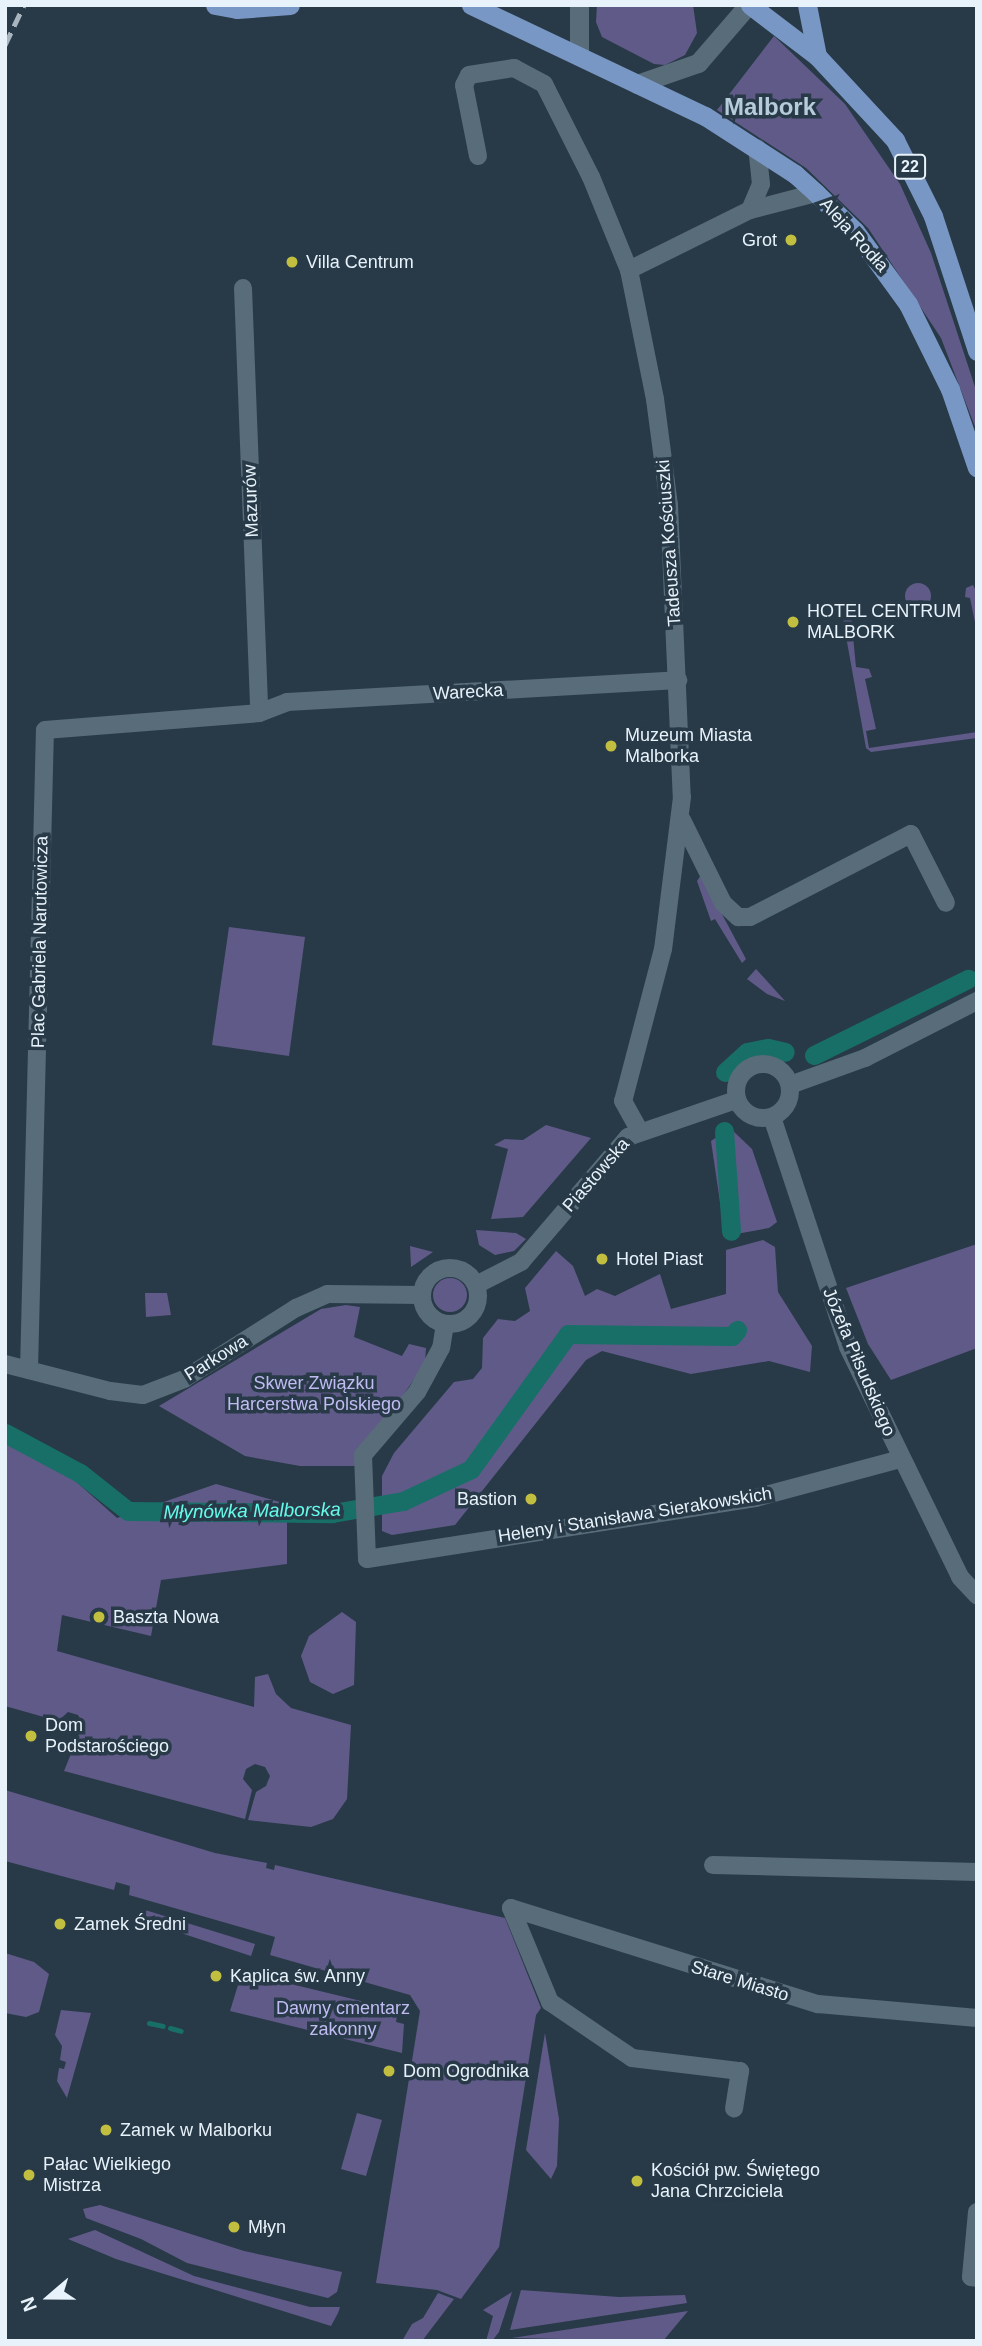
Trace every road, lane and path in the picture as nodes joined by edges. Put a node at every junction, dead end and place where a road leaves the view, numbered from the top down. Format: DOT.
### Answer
graph roads {
  1 [pos="215,5"];
  2 [pos="290,5"];
  3 [pos="471,5"];
  4 [pos="579,5"];
  5 [pos="749,5"];
  6 [pos="807,5"];
  7 [pos="579,56"];
  8 [pos="817,56"];
  9 [pos="637,85"];
  10 [pos="757,148"];
  11 [pos="478,156"];
  12 [pos="816,193"];
  13 [pos="750,210"];
  14 [pos="629,270"];
  15 [pos="243,288"];
  16 [pos="977,351"];
  17 [pos="977,468"];
  18 [pos="678,680"];
  19 [pos="260,713"];
  20 [pos="682,820"];
  21 [pos="946,903"];
  22 [pos="977,1001"];
  23 [pos="790,1086"];
  24 [pos="736,1100"];
  25 [pos="772,1117"];
  26 [pos="639,1130"];
  27 [pos="476,1285"];
  28 [pos="422,1295"];
  29 [pos="445,1324"];
  30 [pos="5,1364"];
  31 [pos="29,1370"];
  32 [pos="901,1459"];
  33 [pos="976,1597"];
  34 [pos="713,1865"];
  35 [pos="977,1872"];
  36 [pos="977,2018"];
  37 [pos="734,2109"];
  38 [pos="977,2212"];
  39 [pos="975,2231"];
  40 [pos="977,2278"];
  1 -- 2 [label="main road"];
  3 -- 7 [label="main road, Aleja Rodła"];
  4 -- 7 [label="main road"];
  5 -- 8 [label="main road, 22"];
  5 -- 9 [label="main road"];
  6 -- 8 [label="main road"];
  7 -- 9 [label="main road, Aleja Rodła"];
  8 -- 16 [label="main road, 22"];
  9 -- 10 [label="main road, Aleja Rodła"];
  10 -- 12 [label="main road, Aleja Rodła"];
  10 -- 13 [label="street"];
  11 -- 14 [label="street, Tadeusza Kościuszki"];
  12 -- 13 [label="street"];
  12 -- 17 [label="main road, Aleja Rodła"];
  13 -- 14 [label="street"];
  14 -- 18 [label="street, Tadeusza Kościuszki"];
  15 -- 19 [label="street, Mazurów"];
  18 -- 19 [label="street, Warecka"];
  18 -- 20 [label="street, Tadeusza Kościuszki"];
  19 -- 31 [label="street, Plac Gabriela Narutowicza"];
  20 -- 21 [label="street, Tadeusza Kościuszki"];
  20 -- 26 [label="street, Tadeusza Kościuszki"];
  22 -- 23 [label="street"];
  23 -- 24 [label="street"];
  23 -- 25 [label="street"];
  24 -- 25 [label="street"];
  24 -- 26 [label="street, Piastowska"];
  25 -- 32 [label="street, Józefa Piłsudskiego"];
  26 -- 27 [label="street, Piastowska"];
  27 -- 28 [label="street"];
  27 -- 29 [label="street"];
  28 -- 29 [label="street"];
  28 -- 31 [label="street, Parkowa"];
  29 -- 32 [label="street, Heleny i Stanisława Sierakowskich"];
  30 -- 31 [label="street, Parkowa"];
  32 -- 33 [label="street, Józefa Piłsudskiego"];
  34 -- 35 [label="street"];
  36 -- 37 [label="street, Stare Miasto"];
  38 -- 39 [label="street"];
  39 -- 40 [label="street"];
}
